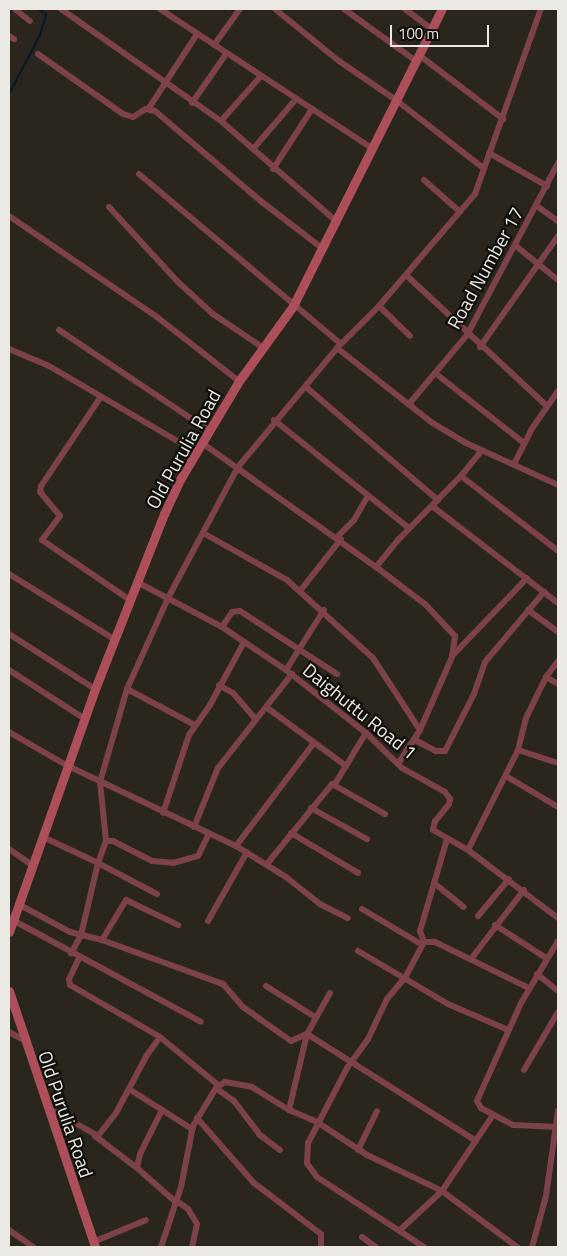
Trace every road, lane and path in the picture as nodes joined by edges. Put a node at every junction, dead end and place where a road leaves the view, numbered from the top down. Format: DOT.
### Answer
graph roads {
  1 [pos="14,9"];
  2 [pos="61,9"];
  3 [pos="160,9"];
  4 [pos="240,9"];
  5 [pos="275,9"];
  6 [pos="344,9"];
  7 [pos="406,9"];
  8 [pos="442,9"];
  9 [pos="541,9"];
  10 [pos="30,21"];
  11 [pos="432,29"];
  12 [pos="197,34"];
  13 [pos="214,46"];
  14 [pos="38,54"];
  15 [pos="226,54"];
  16 [pos="417,58"];
  17 [pos="261,76"];
  18 [pos="166,85"];
  19 [pos="296,99"];
  20 [pos="396,100"];
  21 [pos="192,103"];
  22 [pos="149,108"];
  23 [pos="312,109"];
  24 [pos="503,119"];
  25 [pos="221,121"];
  26 [pos="253,149"];
  27 [pos="373,149"];
  28 [pos="489,153"];
  29 [pos="558,163"];
  30 [pos="273,168"];
  31 [pos="483,168"];
  32 [pos="140,174"];
  33 [pos="424,180"];
  34 [pos="547,186"];
  35 [pos="537,206"];
  36 [pos="109,207"];
  37 [pos="460,212"];
  38 [pos="9,216"];
  39 [pos="558,221"];
  40 [pos="337,222"];
  41 [pos="558,236"];
  42 [pos="516,246"];
  43 [pos="323,248"];
  44 [pos="538,265"];
  45 [pos="406,275"];
  46 [pos="558,280"];
  47 [pos="293,306"];
  48 [pos="379,306"];
  49 [pos="59,330"];
  50 [pos="467,335"];
  51 [pos="410,336"];
  52 [pos="339,346"];
  53 [pos="262,347"];
  54 [pos="480,347"];
  55 [pos="9,349"];
  56 [pos="435,373"];
  57 [pos="239,381"];
  58 [pos="306,386"];
  59 [pos="558,391"];
  60 [pos="100,398"];
  61 [pos="556,400"];
  62 [pos="409,404"];
  63 [pos="547,406"];
  64 [pos="274,420"];
  65 [pos="210,431"];
  66 [pos="524,443"];
  67 [pos="202,444"];
  68 [pos="482,450"];
  69 [pos="196,452"];
  70 [pos="514,464"];
  71 [pos="238,467"];
  72 [pos="461,476"];
  73 [pos="558,485"];
  74 [pos="368,496"];
  75 [pos="438,500"];
  76 [pos="432,506"];
  77 [pos="409,528"];
  78 [pos="204,533"];
  79 [pos="339,538"];
  80 [pos="558,551"];
  81 [pos="376,567"];
  82 [pos="9,574"];
  83 [pos="527,578"];
  84 [pos="137,582"];
  85 [pos="300,591"];
  86 [pos="544,592"];
  87 [pos="168,598"];
  88 [pos="130,600"];
  89 [pos="558,603"];
  90 [pos="324,610"];
  91 [pos="528,610"];
  92 [pos="222,627"];
  93 [pos="558,632"];
  94 [pos="9,634"];
  95 [pos="114,639"];
  96 [pos="244,642"];
  97 [pos="299,649"];
  98 [pos="452,657"];
  99 [pos="558,661"];
  100 [pos="9,670"];
  101 [pos="289,672"];
  102 [pos="336,674"];
  103 [pos="546,677"];
  104 [pos="558,684"];
  105 [pos="219,685"];
  106 [pos="95,688"];
  107 [pos="127,689"];
  108 [pos="266,707"];
  109 [pos="85,719"];
  110 [pos="256,720"];
  111 [pos="195,725"];
  112 [pos="420,730"];
  113 [pos="9,732"];
  114 [pos="366,733"];
  115 [pos="415,740"];
  116 [pos="314,743"];
  117 [pos="518,750"];
  118 [pos="558,763"];
  119 [pos="398,764"];
  120 [pos="68,766"];
  121 [pos="346,766"];
  122 [pos="506,776"];
  123 [pos="100,782"];
  124 [pos="335,784"];
  125 [pos="558,807"];
  126 [pos="311,808"];
  127 [pos="163,813"];
  128 [pos="385,814"];
  129 [pos="194,827"];
  130 [pos="209,833"];
  131 [pos="291,833"];
  132 [pos="43,837"];
  133 [pos="368,839"];
  134 [pos="447,840"];
  135 [pos="106,841"];
  136 [pos="236,846"];
  137 [pos="9,849"];
  138 [pos="468,850"];
  139 [pos="247,852"];
  140 [pos="98,864"];
  141 [pos="267,864"];
  142 [pos="32,865"];
  143 [pos="358,873"];
  144 [pos="509,879"];
  145 [pos="434,883"];
  146 [pos="524,890"];
  147 [pos="157,894"];
  148 [pos="18,904"];
  149 [pos="464,907"];
  150 [pos="362,909"];
  151 [pos="478,916"];
  152 [pos="348,918"];
  153 [pos="558,918"];
  154 [pos="11,919"];
  155 [pos="208,921"];
  156 [pos="495,925"];
  157 [pos="178,926"];
  158 [pos="9,932"];
  159 [pos="81,935"];
  160 [pos="102,940"];
  161 [pos="558,941"];
  162 [pos="423,943"];
  163 [pos="358,951"];
  164 [pos="71,954"];
  165 [pos="78,958"];
  166 [pos="546,958"];
  167 [pos="471,959"];
  168 [pos="537,974"];
  169 [pos="403,978"];
  170 [pos="266,986"];
  171 [pos="529,988"];
  172 [pos="9,991"];
  173 [pos="558,991"];
  174 [pos="330,993"];
  175 [pos="558,1012"];
  176 [pos="315,1018"];
  177 [pos="201,1022"];
  178 [pos="508,1030"];
  179 [pos="9,1032"];
  180 [pos="306,1034"];
  181 [pos="160,1037"];
  182 [pos="22,1039"];
  183 [pos="352,1060"];
  184 [pos="524,1070"];
  185 [pos="217,1086"];
  186 [pos="129,1090"];
  187 [pos="46,1106"];
  188 [pos="162,1110"];
  189 [pos="290,1110"];
  190 [pos="377,1111"];
  191 [pos="558,1111"];
  192 [pos="493,1115"];
  193 [pos="198,1118"];
  194 [pos="317,1122"];
  195 [pos="557,1127"];
  196 [pos="192,1129"];
  197 [pos="95,1136"];
  198 [pos="476,1141"];
  199 [pos="280,1150"];
  200 [pos="358,1150"];
  201 [pos="137,1168"];
  202 [pos="442,1191"];
  203 [pos="177,1202"];
  204 [pos="146,1220"];
  205 [pos="9,1230"];
  206 [pos="400,1230"];
  207 [pos="362,1237"];
  208 [pos="94,1245"];
  209 [pos="33,1247"];
  210 [pos="161,1247"];
  211 [pos="192,1247"];
  212 [pos="321,1247"];
  213 [pos="376,1247"];
  214 [pos="424,1247"];
  215 [pos="517,1247"];
  216 [pos="532,1247"];
  1 -- 10 [label="street"];
  2 -- 18 [label="street"];
  3 -- 12 [label="street"];
  4 -- 13 [label="street"];
  5 -- 20 [label="street"];
  6 -- 16 [label="street"];
  7 -- 11 [label="street"];
  8 -- 11 [label="main road, Old Purulia Road"];
  9 -- 24 [label="street"];
  11 -- 16 [label="main road, Old Purulia Road"];
  12 -- 13 [label="street"];
  12 -- 18 [label="street"];
  13 -- 15 [label="street"];
  14 -- 22 [label="street"];
  15 -- 17 [label="street"];
  15 -- 21 [label="street"];
  16 -- 20 [label="main road, Old Purulia Road"];
  16 -- 24 [label="street"];
  17 -- 19 [label="street"];
  17 -- 25 [label="street"];
  18 -- 21 [label="street"];
  18 -- 22 [label="street"];
  19 -- 23 [label="street"];
  19 -- 26 [label="street"];
  20 -- 27 [label="main road, Old Purulia Road"];
  20 -- 31 [label="street"];
  21 -- 25 [label="street"];
  22 -- 43 [label="street"];
  23 -- 27 [label="street"];
  23 -- 30 [label="street"];
  24 -- 28 [label="street"];
  25 -- 26 [label="street"];
  26 -- 30 [label="street"];
  27 -- 40 [label="main road, Old Purulia Road"];
  28 -- 31 [label="street"];
  28 -- 34 [label="street"];
  29 -- 34 [label="street, Road Number 17"];
  30 -- 40 [label="street"];
  31 -- 37 [label="street"];
  32 -- 47 [label="street"];
  33 -- 37 [label="street"];
  34 -- 35 [label="street, Road Number 17"];
  35 -- 39 [label="street"];
  35 -- 42 [label="street, Road Number 17"];
  36 -- 53 [label="street"];
  37 -- 45 [label="street"];
  38 -- 57 [label="street"];
  40 -- 43 [label="main road, Old Purulia Road"];
  41 -- 44 [label="street"];
  42 -- 44 [label="street"];
  42 -- 50 [label="street, Road Number 17"];
  43 -- 47 [label="main road, Old Purulia Road"];
  44 -- 46 [label="street"];
  44 -- 54 [label="street"];
  45 -- 48 [label="street"];
  45 -- 50 [label="street"];
  47 -- 52 [label="street"];
  47 -- 53 [label="main road, Old Purulia Road"];
  48 -- 51 [label="street"];
  48 -- 52 [label="street"];
  49 -- 65 [label="street"];
  50 -- 54 [label="street"];
  50 -- 56 [label="street, Road Number 17"];
  52 -- 58 [label="street"];
  52 -- 62 [label="street"];
  53 -- 57 [label="main road, Old Purulia Road"];
  54 -- 63 [label="street"];
  55 -- 60 [label="street"];
  56 -- 62 [label="street, Road Number 17"];
  56 -- 66 [label="street"];
  57 -- 65 [label="main road, Old Purulia Road"];
  58 -- 64 [label="street"];
  58 -- 75 [label="street"];
  59 -- 61 [label="street"];
  60 -- 69 [label="street"];
  60 -- 88 [label="street"];
  61 -- 63 [label="street"];
  62 -- 68 [label="street"];
  63 -- 66 [label="street"];
  64 -- 71 [label="street"];
  64 -- 74 [label="street"];
  65 -- 67 [label="main road, Old Purulia Road"];
  66 -- 70 [label="street"];
  67 -- 69 [label="main road, Old Purulia Road"];
  67 -- 71 [label="street"];
  68 -- 70 [label="street"];
  68 -- 72 [label="street"];
  69 -- 84 [label="main road, Old Purulia Road"];
  70 -- 73 [label="street"];
  71 -- 78 [label="street"];
  71 -- 79 [label="street"];
  72 -- 75 [label="street"];
  72 -- 80 [label="street"];
  74 -- 77 [label="street"];
  74 -- 79 [label="street"];
  75 -- 76 [label="street"];
  76 -- 77 [label="street"];
  76 -- 83 [label="street"];
  77 -- 81 [label="street"];
  78 -- 85 [label="street"];
  78 -- 87 [label="street"];
  79 -- 81 [label="street"];
  79 -- 85 [label="street"];
  81 -- 98 [label="street"];
  82 -- 95 [label="street"];
  83 -- 86 [label="street"];
  83 -- 98 [label="street"];
  84 -- 87 [label="street, Daighuttu Road 1"];
  84 -- 88 [label="main road, Old Purulia Road"];
  85 -- 90 [label="street"];
  86 -- 89 [label="street"];
  86 -- 91 [label="street"];
  87 -- 92 [label="street, Daighuttu Road 1"];
  87 -- 107 [label="street"];
  88 -- 95 [label="main road, Old Purulia Road"];
  90 -- 97 [label="street"];
  90 -- 112 [label="street"];
  91 -- 93 [label="street"];
  91 -- 115 [label="street"];
  92 -- 96 [label="street, Daighuttu Road 1"];
  92 -- 97 [label="street"];
  94 -- 106 [label="street"];
  95 -- 106 [label="main road, Old Purulia Road"];
  96 -- 101 [label="street, Daighuttu Road 1"];
  96 -- 105 [label="street"];
  97 -- 101 [label="street"];
  97 -- 102 [label="street"];
  98 -- 112 [label="street"];
  99 -- 103 [label="street"];
  100 -- 109 [label="street"];
  101 -- 108 [label="street"];
  101 -- 114 [label="street, Daighuttu Road 1"];
  103 -- 104 [label="street"];
  103 -- 117 [label="street"];
  105 -- 110 [label="street"];
  105 -- 111 [label="street"];
  106 -- 109 [label="main road, Old Purulia Road"];
  107 -- 111 [label="street"];
  107 -- 123 [label="street"];
  108 -- 110 [label="street"];
  108 -- 116 [label="street"];
  109 -- 120 [label="main road, Old Purulia Road"];
  110 -- 129 [label="street"];
  111 -- 127 [label="street"];
  112 -- 115 [label="street"];
  113 -- 120 [label="street"];
  114 -- 119 [label="street, Daighuttu Road 1"];
  114 -- 121 [label="street"];
  115 -- 119 [label="street"];
  116 -- 121 [label="street"];
  116 -- 136 [label="street"];
  117 -- 118 [label="street"];
  117 -- 122 [label="street"];
  119 -- 134 [label="street, Daighuttu Road 1"];
  120 -- 123 [label="street"];
  120 -- 132 [label="main road, Old Purulia Road"];
  121 -- 124 [label="street"];
  122 -- 125 [label="street"];
  122 -- 138 [label="street"];
  123 -- 127 [label="street"];
  123 -- 135 [label="street"];
  124 -- 126 [label="street"];
  124 -- 128 [label="street"];
  126 -- 131 [label="street"];
  126 -- 133 [label="street"];
  127 -- 129 [label="street"];
  129 -- 130 [label="street"];
  130 -- 135 [label="street"];
  130 -- 136 [label="street"];
  131 -- 141 [label="street"];
  131 -- 143 [label="street"];
  132 -- 140 [label="street"];
  132 -- 142 [label="main road, Old Purulia Road"];
  134 -- 138 [label="street"];
  134 -- 145 [label="street"];
  135 -- 140 [label="street"];
  136 -- 139 [label="street"];
  137 -- 142 [label="street"];
  138 -- 144 [label="street"];
  139 -- 141 [label="street"];
  139 -- 155 [label="street"];
  140 -- 147 [label="street"];
  140 -- 159 [label="street"];
  141 -- 152 [label="street"];
  142 -- 148 [label="main road, Old Purulia Road"];
  144 -- 146 [label="street"];
  144 -- 151 [label="street"];
  145 -- 149 [label="street"];
  145 -- 162 [label="street"];
  146 -- 153 [label="street"];
  146 -- 156 [label="street"];
  148 -- 154 [label="main road, Old Purulia Road"];
  148 -- 159 [label="street"];
  150 -- 162 [label="street"];
  154 -- 158 [label="main road, Old Purulia Road"];
  154 -- 164 [label="street"];
  156 -- 166 [label="street"];
  156 -- 167 [label="street"];
  157 -- 160 [label="street"];
  159 -- 160 [label="street"];
  159 -- 164 [label="street"];
  160 -- 180 [label="street"];
  161 -- 166 [label="street"];
  162 -- 167 [label="street"];
  162 -- 169 [label="street"];
  163 -- 169 [label="street"];
  164 -- 165 [label="street"];
  165 -- 177 [label="street"];
  165 -- 181 [label="street"];
  166 -- 168 [label="street"];
  167 -- 171 [label="street"];
  168 -- 171 [label="street"];
  168 -- 173 [label="street"];
  169 -- 178 [label="street"];
  169 -- 183 [label="street"];
  170 -- 176 [label="street"];
  171 -- 178 [label="street"];
  172 -- 182 [label="main road, Old Purulia Road"];
  174 -- 176 [label="street"];
  175 -- 184 [label="street"];
  176 -- 180 [label="street"];
  178 -- 192 [label="street"];
  179 -- 182 [label="street"];
  180 -- 183 [label="street"];
  180 -- 189 [label="street"];
  181 -- 185 [label="street"];
  181 -- 186 [label="street"];
  182 -- 187 [label="main road, Old Purulia Road"];
  183 -- 194 [label="street"];
  183 -- 198 [label="street"];
  185 -- 189 [label="street"];
  185 -- 193 [label="street"];
  185 -- 199 [label="street"];
  186 -- 188 [label="street"];
  186 -- 197 [label="street"];
  187 -- 197 [label="street"];
  187 -- 208 [label="main road, Old Purulia Road"];
  188 -- 196 [label="street"];
  188 -- 201 [label="street"];
  189 -- 194 [label="street"];
  190 -- 200 [label="street"];
  191 -- 195 [label="street"];
  192 -- 195 [label="street"];
  192 -- 198 [label="street"];
  193 -- 196 [label="street"];
  193 -- 212 [label="street"];
  194 -- 200 [label="street"];
  194 -- 206 [label="street"];
  195 -- 216 [label="street"];
  196 -- 203 [label="street"];
  197 -- 201 [label="street"];
  198 -- 202 [label="street"];
  200 -- 202 [label="street"];
  201 -- 203 [label="street"];
  202 -- 206 [label="street"];
  202 -- 215 [label="street"];
  203 -- 210 [label="street"];
  203 -- 211 [label="street"];
  204 -- 208 [label="street"];
  205 -- 209 [label="street"];
  206 -- 214 [label="street"];
  207 -- 213 [label="street"];
}
